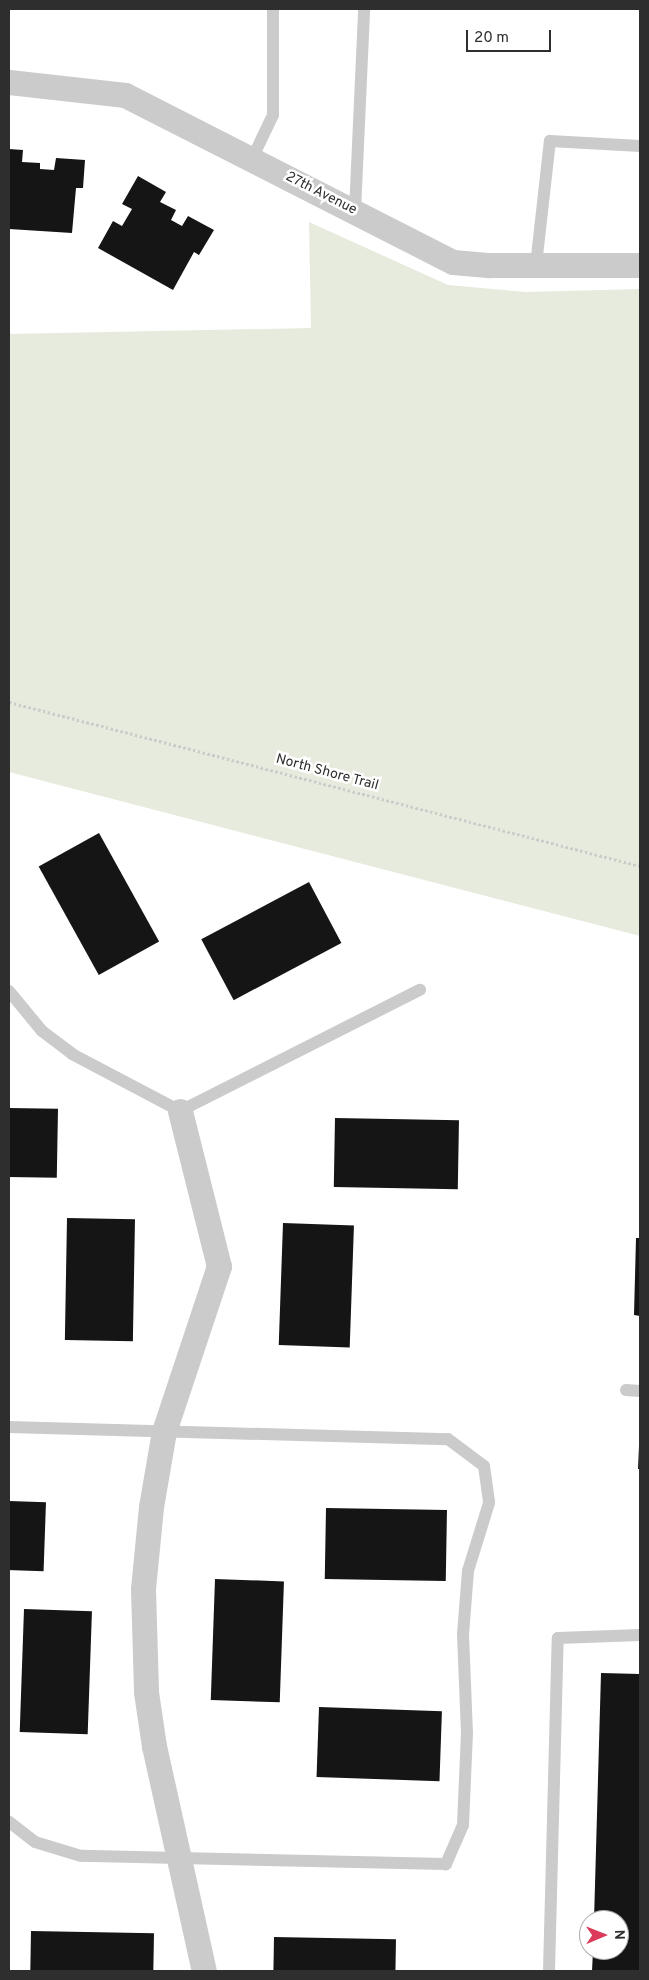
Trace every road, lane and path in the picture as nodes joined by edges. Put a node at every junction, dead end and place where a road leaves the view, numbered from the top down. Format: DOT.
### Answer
graph roads {
  1 [pos="274,9"];
  2 [pos="364,9"];
  3 [pos="9,82"];
  4 [pos="640,146"];
  5 [pos="252,159"];
  6 [pos="355,211"];
  7 [pos="536,265"];
  8 [pos="640,265"];
  9 [pos="9,702"];
  10 [pos="640,866"];
  11 [pos="420,990"];
  12 [pos="9,991"];
  13 [pos="180,1112"];
  14 [pos="626,1390"];
  15 [pos="640,1390"];
  16 [pos="9,1427"];
  17 [pos="164,1431"];
  18 [pos="640,1635"];
  19 [pos="9,1822"];
  20 [pos="178,1860"];
  21 [pos="204,1971"];
  22 [pos="549,1971"];
  1 -- 5 [label="lane"];
  2 -- 6 [label="lane"];
  3 -- 5 [label="street, 27th Avenue"];
  4 -- 7 [label="lane"];
  5 -- 6 [label="street, 27th Avenue"];
  6 -- 7 [label="street, 27th Avenue"];
  7 -- 8 [label="street, 27th Avenue"];
  9 -- 10 [label="path, North Shore Trail"];
  11 -- 13 [label="lane"];
  12 -- 13 [label="lane"];
  13 -- 17 [label="street"];
  14 -- 15 [label="lane"];
  16 -- 17 [label="lane"];
  17 -- 20 [label="street"];
  17 -- 20 [label="lane"];
  18 -- 22 [label="lane"];
  19 -- 20 [label="lane"];
  20 -- 21 [label="street"];
}
